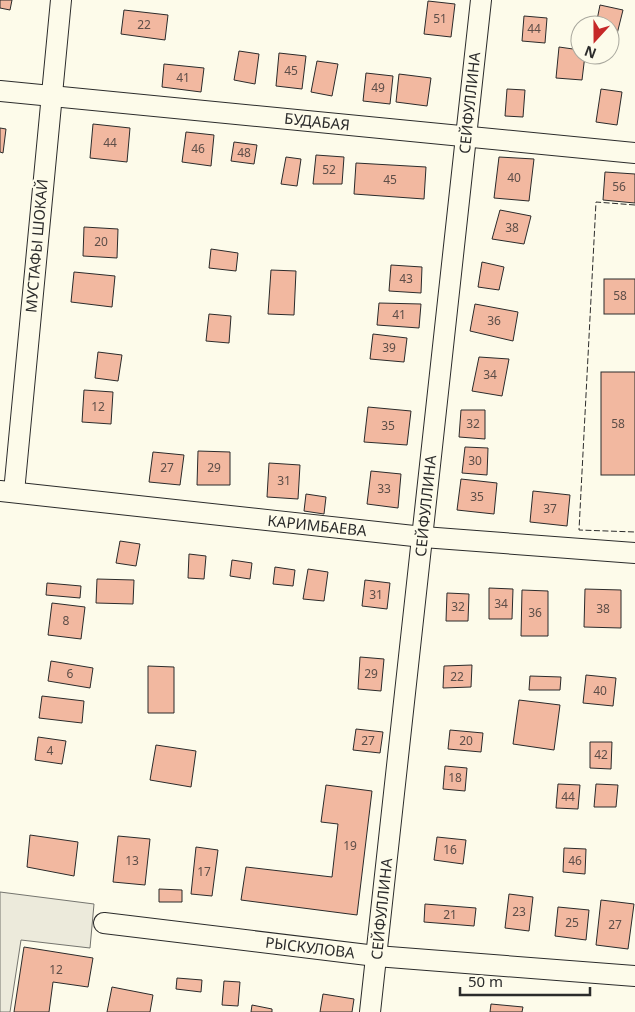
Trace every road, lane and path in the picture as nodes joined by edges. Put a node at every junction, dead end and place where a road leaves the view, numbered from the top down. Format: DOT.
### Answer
graph roads {
  1 [pos="61,0"];
  2 [pos="481,0"];
  3 [pos="0,91"];
  4 [pos="50,96"];
  5 [pos="467,137"];
  6 [pos="635,153"];
  7 [pos="7,491"];
  8 [pos="423,537"];
  9 [pos="635,553"];
  10 [pos="104,923"];
  11 [pos="376,956"];
  12 [pos="635,976"];
  13 [pos="370,1012"];
  1 -- 4 [label="street, МУСТАФЫ ШОКАЙ"];
  2 -- 5 [label="street, СЕЙФУЛЛИНА"];
  3 -- 4 [label="street, БУДАБАЯ"];
  4 -- 5 [label="street, БУДАБАЯ"];
  4 -- 7 [label="street, МУСТАФЫ ШОКАЙ"];
  5 -- 6 [label="street, БУДАБАЯ"];
  5 -- 8 [label="street, СЕЙФУЛЛИНА"];
  7 -- 8 [label="street, КАРИМБАЕВА"];
  8 -- 9 [label="street, КАРИМБАЕВА"];
  8 -- 11 [label="street, СЕЙФУЛЛИНА"];
  10 -- 11 [label="street, РЫСКУЛОВА"];
  11 -- 12 [label="street, РЫСКУЛОВА"];
  11 -- 13 [label="street, СЕЙФУЛЛИНА"];
}
